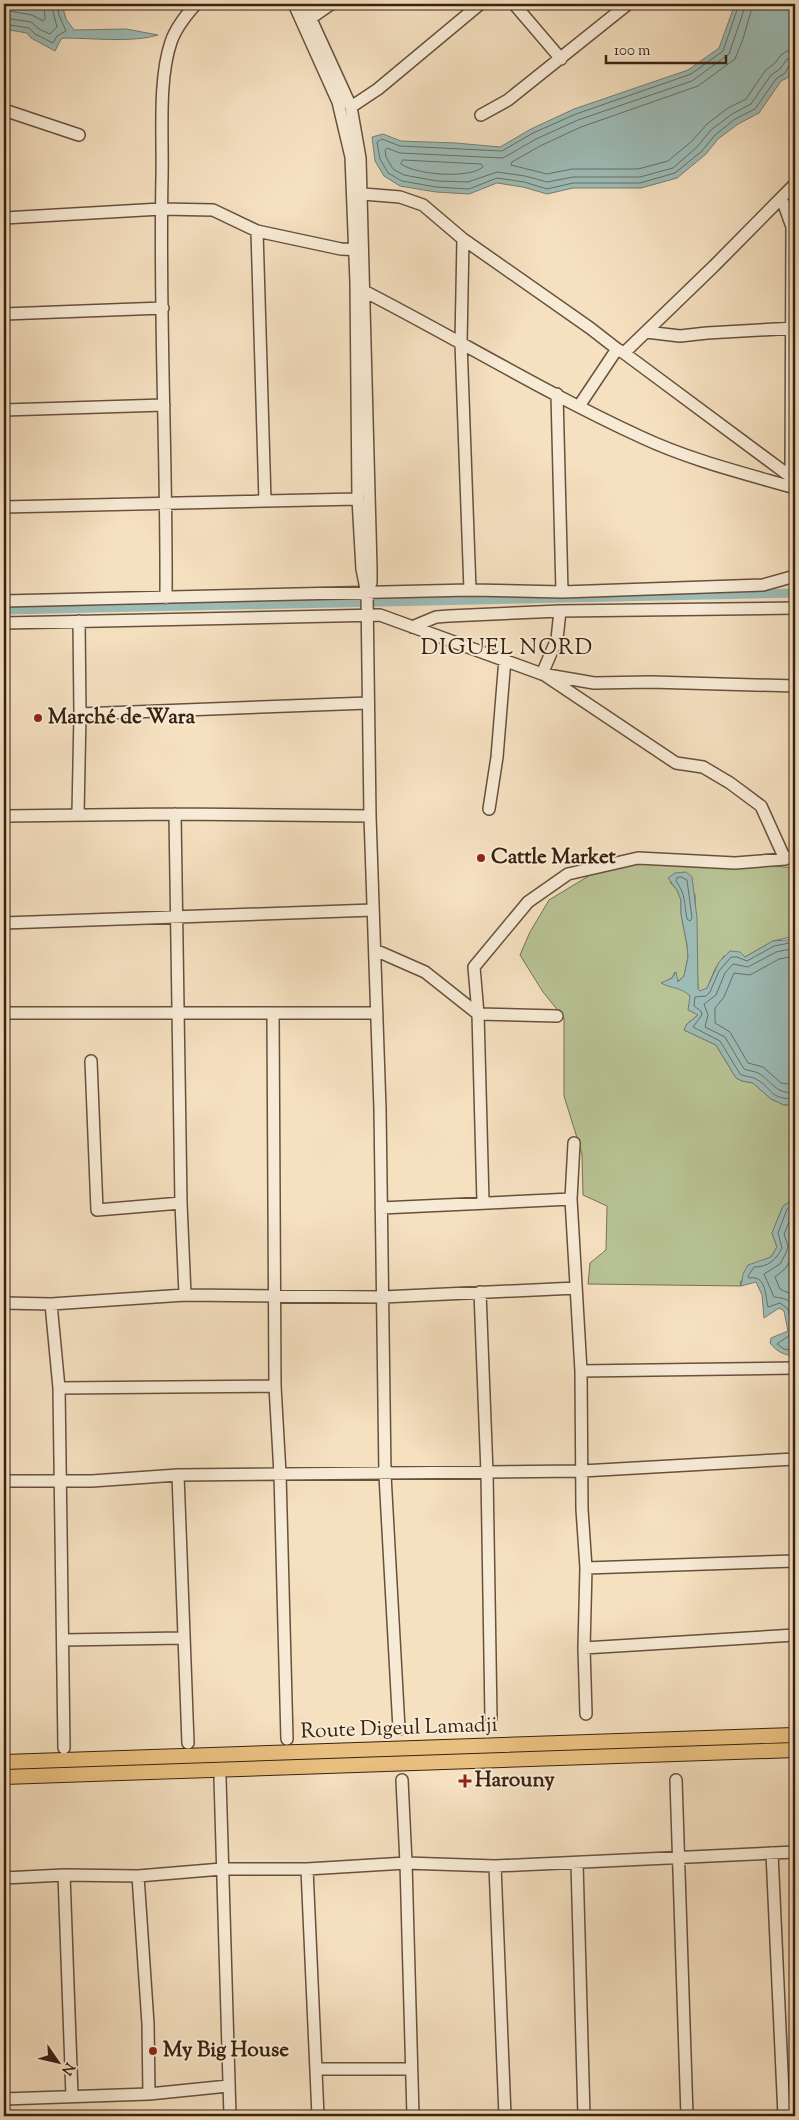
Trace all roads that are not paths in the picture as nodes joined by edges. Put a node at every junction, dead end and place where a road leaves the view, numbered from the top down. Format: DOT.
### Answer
graph roads {
  1 [pos="196,4"];
  2 [pos="294,4"];
  3 [pos="304,4"];
  4 [pos="331,4"];
  5 [pos="480,4"];
  6 [pos="514,4"];
  7 [pos="628,4"];
  8 [pos="311,18"];
  9 [pos="561,60"];
  10 [pos="351,106"];
  11 [pos="4,110"];
  12 [pos="481,115"];
  13 [pos="350,122"];
  14 [pos="79,136"];
  15 [pos="357,176"];
  16 [pos="795,184"];
  17 [pos="363,194"];
  18 [pos="782,199"];
  19 [pos="161,209"];
  20 [pos="4,218"];
  21 [pos="256,231"];
  22 [pos="463,239"];
  23 [pos="359,251"];
  24 [pos="360,289"];
  25 [pos="163,308"];
  26 [pos="4,314"];
  27 [pos="793,329"];
  28 [pos="646,332"];
  29 [pos="461,343"];
  30 [pos="620,351"];
  31 [pos="557,394"];
  32 [pos="164,405"];
  33 [pos="578,406"];
  34 [pos="4,410"];
  35 [pos="793,478"];
  36 [pos="795,488"];
  37 [pos="358,498"];
  38 [pos="265,501"];
  39 [pos="167,503"];
  40 [pos="4,508"];
  41 [pos="795,576"];
  42 [pos="470,590"];
  43 [pos="562,592"];
  44 [pos="166,598"];
  45 [pos="4,601"];
  46 [pos="367,604"];
  47 [pos="795,608"];
  48 [pos="560,611"];
  49 [pos="79,621"];
  50 [pos="4,622"];
  51 [pos="412,627"];
  52 [pos="505,659"];
  53 [pos="542,674"];
  54 [pos="795,686"];
  55 [pos="368,703"];
  56 [pos="80,714"];
  57 [pos="489,809"];
  58 [pos="78,814"];
  59 [pos="175,814"];
  60 [pos="4,816"];
  61 [pos="370,816"];
  62 [pos="790,856"];
  63 [pos="373,910"];
  64 [pos="175,917"];
  65 [pos="4,923"];
  66 [pos="375,950"];
  67 [pos="4,1013"];
  68 [pos="178,1013"];
  69 [pos="273,1013"];
  70 [pos="377,1013"];
  71 [pos="478,1014"];
  72 [pos="557,1016"];
  73 [pos="91,1061"];
  74 [pos="574,1143"];
  75 [pos="571,1199"];
  76 [pos="483,1202"];
  77 [pos="181,1204"];
  78 [pos="381,1208"];
  79 [pos="576,1288"];
  80 [pos="480,1292"];
  81 [pos="185,1295"];
  82 [pos="274,1295"];
  83 [pos="384,1297"];
  84 [pos="4,1303"];
  85 [pos="52,1304"];
  86 [pos="795,1368"];
  87 [pos="581,1370"];
  88 [pos="275,1386"];
  89 [pos="59,1388"];
  90 [pos="795,1459"];
  91 [pos="582,1471"];
  92 [pos="487,1473"];
  93 [pos="280,1474"];
  94 [pos="385,1474"];
  95 [pos="178,1475"];
  96 [pos="4,1481"];
  97 [pos="60,1481"];
  98 [pos="795,1562"];
  99 [pos="586,1568"];
  100 [pos="795,1635"];
  101 [pos="183,1638"];
  102 [pos="63,1640"];
  103 [pos="584,1648"];
  104 [pos="586,1714"];
  105 [pos="491,1718"];
  106 [pos="399,1729"];
  107 [pos="795,1735"];
  108 [pos="287,1740"];
  109 [pos="188,1743"];
  110 [pos="64,1748"];
  111 [pos="795,1750"];
  112 [pos="4,1762"];
  113 [pos="4,1777"];
  114 [pos="220,1778"];
  115 [pos="402,1780"];
  116 [pos="676,1780"];
  117 [pos="795,1852"];
  118 [pos="772,1853"];
  119 [pos="678,1857"];
  120 [pos="406,1863"];
  121 [pos="577,1863"];
  122 [pos="496,1866"];
  123 [pos="222,1869"];
  124 [pos="307,1869"];
  125 [pos="64,1875"];
  126 [pos="138,1876"];
  127 [pos="4,1878"];
  128 [pos="316,2069"];
  129 [pos="411,2069"];
  130 [pos="228,2086"];
  131 [pos="149,2094"];
  132 [pos="72,2096"];
  133 [pos="4,2099"];
  134 [pos="230,2116"];
  135 [pos="318,2116"];
  136 [pos="412,2116"];
  137 [pos="505,2116"];
  138 [pos="584,2116"];
  139 [pos="687,2116"];
  140 [pos="784,2116"];
  1 -- 19 [label="street"];
  2 -- 13 [label="street"];
  3 -- 8 [label="street"];
  4 -- 8 [label="street"];
  5 -- 10 [label="street"];
  6 -- 9 [label="street"];
  7 -- 9 [label="street"];
  8 -- 10 [label="street"];
  9 -- 12 [label="street"];
  10 -- 13 [label="street"];
  11 -- 14 [label="street"];
  13 -- 15 [label="street"];
  15 -- 17 [label="street"];
  15 -- 23 [label="street"];
  16 -- 18 [label="street"];
  17 -- 22 [label="street"];
  17 -- 23 [label="street"];
  18 -- 27 [label="street"];
  18 -- 28 [label="street"];
  19 -- 20 [label="street"];
  19 -- 21 [label="street"];
  19 -- 25 [label="street"];
  21 -- 23 [label="street"];
  21 -- 38 [label="street"];
  22 -- 29 [label="street"];
  22 -- 30 [label="street"];
  23 -- 24 [label="street"];
  24 -- 29 [label="street"];
  24 -- 37 [label="street"];
  24 -- 46 [label="street"];
  25 -- 26 [label="street"];
  25 -- 32 [label="street"];
  27 -- 28 [label="street"];
  27 -- 35 [label="street"];
  28 -- 30 [label="street"];
  29 -- 31 [label="street"];
  29 -- 42 [label="street"];
  30 -- 33 [label="street"];
  30 -- 35 [label="street"];
  31 -- 33 [label="street"];
  31 -- 43 [label="street"];
  32 -- 34 [label="street"];
  32 -- 39 [label="street"];
  33 -- 36 [label="street"];
  37 -- 38 [label="street"];
  37 -- 46 [label="street"];
  38 -- 39 [label="street"];
  39 -- 40 [label="street"];
  39 -- 44 [label="street"];
  41 -- 43 [label="street"];
  42 -- 43 [label="street"];
  42 -- 46 [label="street"];
  44 -- 45 [label="street"];
  44 -- 46 [label="street"];
  46 -- 49 [label="street"];
  46 -- 51 [label="street"];
  46 -- 55 [label="street"];
  47 -- 48 [label="street"];
  48 -- 51 [label="street"];
  48 -- 53 [label="street"];
  49 -- 50 [label="street"];
  49 -- 56 [label="street"];
  51 -- 52 [label="street"];
  52 -- 53 [label="street"];
  52 -- 57 [label="street"];
  53 -- 54 [label="street"];
  53 -- 62 [label="street"];
  55 -- 56 [label="street"];
  55 -- 61 [label="street"];
  56 -- 58 [label="street"];
  58 -- 59 [label="street"];
  58 -- 60 [label="street"];
  59 -- 61 [label="street"];
  59 -- 64 [label="street"];
  61 -- 63 [label="street"];
  62 -- 71 [label="street"];
  63 -- 64 [label="street"];
  63 -- 66 [label="street"];
  64 -- 65 [label="street"];
  64 -- 68 [label="street"];
  66 -- 70 [label="street"];
  66 -- 71 [label="street"];
  67 -- 68 [label="street"];
  68 -- 69 [label="street"];
  68 -- 77 [label="street"];
  69 -- 70 [label="street"];
  69 -- 82 [label="street"];
  70 -- 78 [label="street"];
  71 -- 72 [label="street"];
  71 -- 76 [label="street"];
  73 -- 77 [label="street"];
  74 -- 75 [label="street"];
  75 -- 76 [label="street"];
  75 -- 79 [label="street"];
  76 -- 78 [label="street"];
  77 -- 81 [label="street"];
  78 -- 83 [label="street"];
  79 -- 80 [label="street"];
  79 -- 87 [label="street"];
  80 -- 83 [label="street"];
  80 -- 92 [label="street"];
  81 -- 82 [label="street"];
  81 -- 85 [label="street"];
  82 -- 83 [label="street"];
  82 -- 88 [label="street"];
  83 -- 94 [label="street"];
  84 -- 85 [label="street"];
  85 -- 89 [label="street"];
  86 -- 87 [label="street"];
  87 -- 91 [label="street"];
  88 -- 89 [label="street"];
  88 -- 93 [label="street"];
  89 -- 97 [label="street"];
  90 -- 91 [label="street"];
  91 -- 92 [label="street"];
  91 -- 99 [label="street"];
  92 -- 94 [label="street"];
  92 -- 105 [label="street"];
  93 -- 94 [label="street"];
  93 -- 95 [label="street"];
  93 -- 108 [label="street"];
  94 -- 106 [label="street"];
  95 -- 97 [label="street"];
  95 -- 101 [label="street"];
  96 -- 97 [label="street"];
  97 -- 102 [label="street"];
  98 -- 99 [label="street"];
  99 -- 103 [label="street"];
  100 -- 103 [label="street"];
  101 -- 102 [label="street"];
  101 -- 109 [label="street"];
  102 -- 110 [label="street"];
  103 -- 104 [label="street"];
  107 -- 112 [label="main road, Route Digeul Lamadji"];
  111 -- 113 [label="main road"];
  114 -- 123 [label="street"];
  115 -- 120 [label="street"];
  116 -- 119 [label="street"];
  117 -- 118 [label="street"];
  118 -- 119 [label="street"];
  118 -- 140 [label="street"];
  119 -- 121 [label="street"];
  119 -- 139 [label="street"];
  120 -- 122 [label="street"];
  120 -- 124 [label="street"];
  120 -- 129 [label="street"];
  121 -- 122 [label="street"];
  121 -- 138 [label="street"];
  122 -- 137 [label="street"];
  123 -- 124 [label="street"];
  123 -- 126 [label="street"];
  123 -- 130 [label="street"];
  124 -- 128 [label="street"];
  125 -- 126 [label="street"];
  125 -- 127 [label="street"];
  125 -- 132 [label="street"];
  126 -- 131 [label="street"];
  128 -- 129 [label="street"];
  128 -- 135 [label="street"];
  129 -- 136 [label="street"];
  130 -- 131 [label="street"];
  130 -- 134 [label="street"];
  131 -- 132 [label="street"];
  132 -- 133 [label="street"];
}
